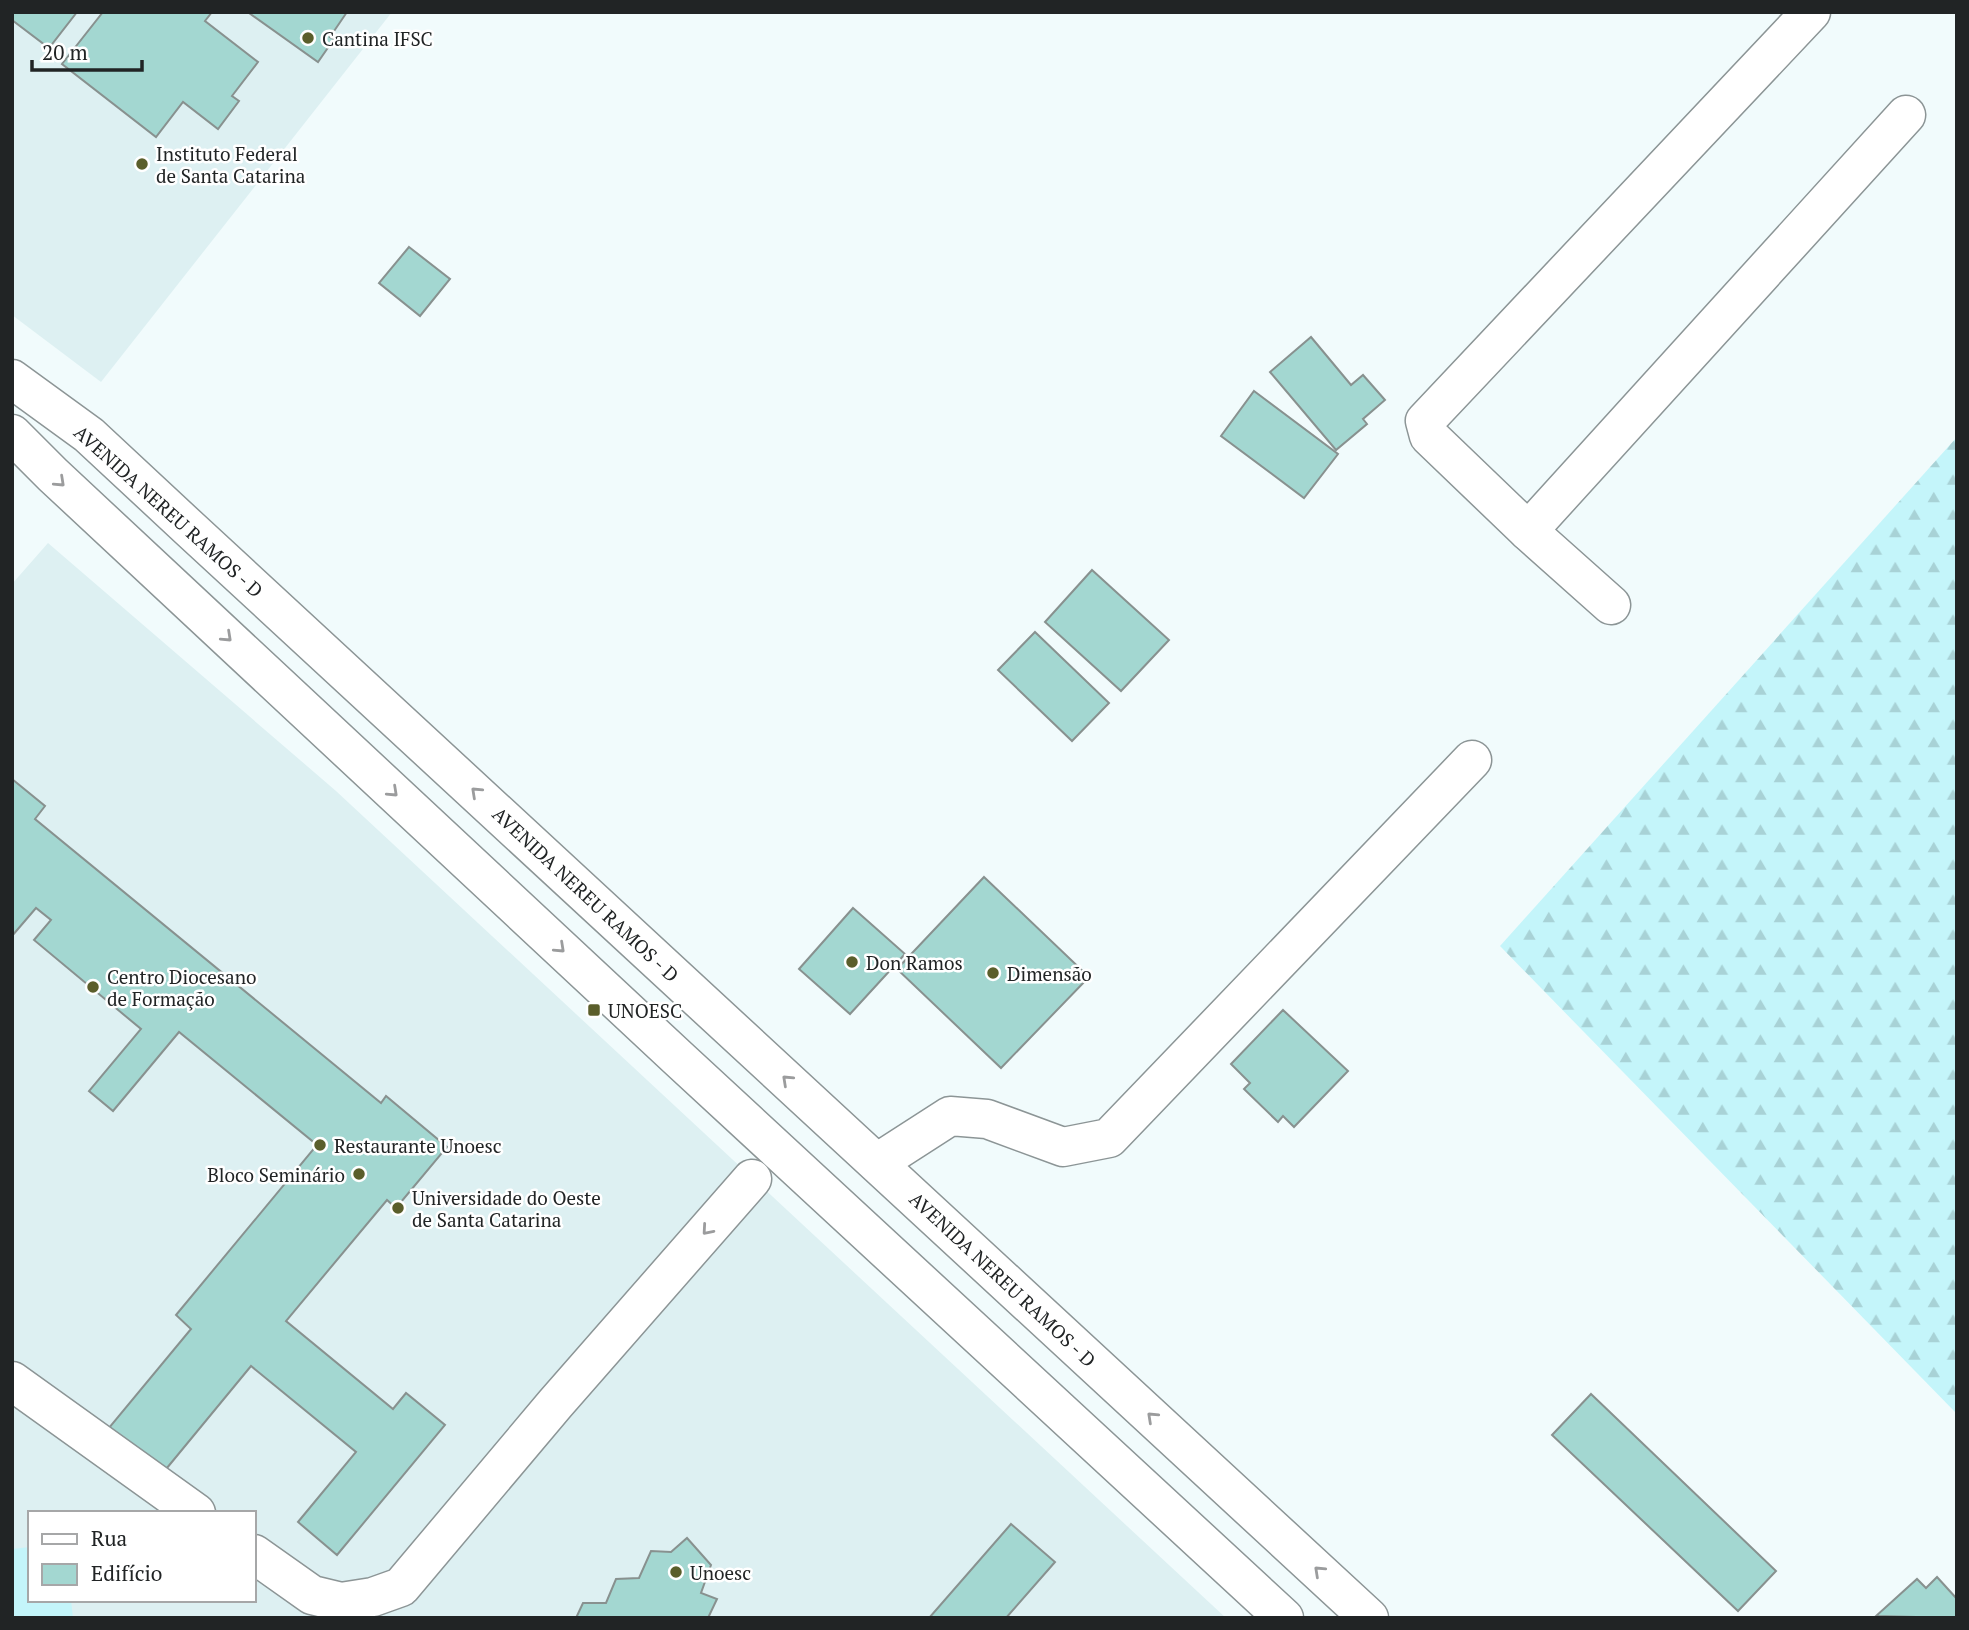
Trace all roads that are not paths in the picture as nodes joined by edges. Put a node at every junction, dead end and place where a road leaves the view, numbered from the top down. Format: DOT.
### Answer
graph roads {
  1 [pos="1811,12"];
  2 [pos="1906,115"];
  3 [pos="12,379"];
  4 [pos="12,434"];
  5 [pos="1528,531"];
  6 [pos="1611,605"];
  7 [pos="1472,760"];
  8 [pos="716,1014"];
  9 [pos="678,1058"];
  10 [pos="815,1107"];
  11 [pos="777,1150"];
  12 [pos="877,1163"];
  13 [pos="752,1179"];
  14 [pos="12,1381"];
  15 [pos="1184,1447"];
  16 [pos="1146,1490"];
  17 [pos="193,1511"];
  18 [pos="256,1555"];
  19 [pos="1284,1618"];
  20 [pos="1369,1618"];
  1 -- 5 [label="street"];
  2 -- 5 [label="street"];
  8 -- 3 [label="street, AVENIDA NEREU RAMOS - D, one-way"];
  4 -- 9 [label="street, one-way"];
  5 -- 6 [label="street"];
  7 -- 12 [label="street"];
  8 -- 9 [label="street"];
  10 -- 8 [label="street, AVENIDA NEREU RAMOS - D, one-way"];
  9 -- 11 [label="street"];
  10 -- 11 [label="street"];
  10 -- 12 [label="street, AVENIDA NEREU RAMOS - D"];
  11 -- 16 [label="street"];
  15 -- 12 [label="street, AVENIDA NEREU RAMOS - D, one-way"];
  13 -- 18 [label="street, one-way"];
  14 -- 17 [label="street"];
  15 -- 16 [label="street"];
  20 -- 15 [label="street, AVENIDA NEREU RAMOS - D, one-way"];
  16 -- 19 [label="street"];
}
